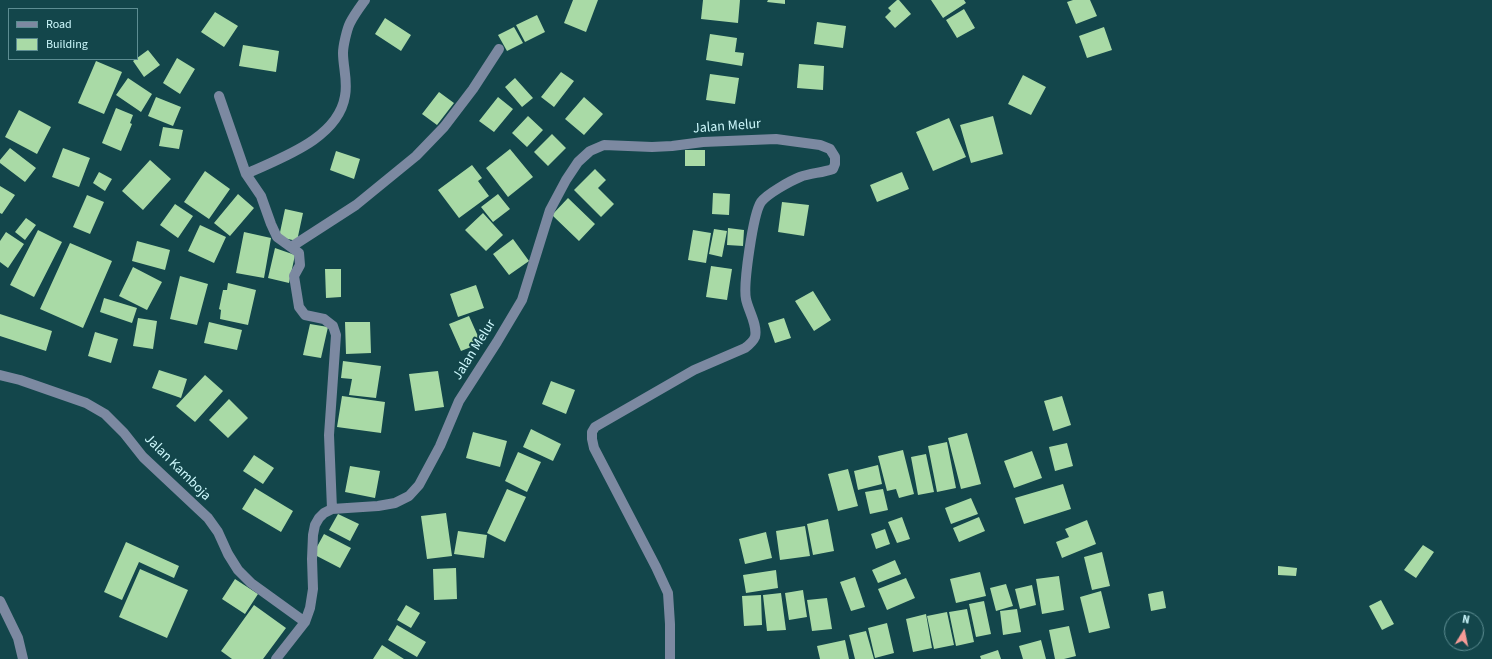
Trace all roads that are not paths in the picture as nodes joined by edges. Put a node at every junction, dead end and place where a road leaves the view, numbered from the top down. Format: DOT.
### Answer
graph roads {
  1 [pos="365,0"];
  2 [pos="499,49"];
  3 [pos="218,96"];
  4 [pos="246,174"];
  5 [pos="291,247"];
  6 [pos="0,375"];
  7 [pos="332,509"];
  8 [pos="0,601"];
  9 [pos="305,622"];
  10 [pos="23,659"];
  11 [pos="276,659"];
  12 [pos="670,659"];
  1 -- 4 [label="street"];
  2 -- 5 [label="street"];
  3 -- 4 [label="street"];
  4 -- 5 [label="street"];
  5 -- 7 [label="street"];
  6 -- 9 [label="street, Jalan Kamboja"];
  7 -- 9 [label="street"];
  7 -- 12 [label="street, Jalan Melur"];
  8 -- 10 [label="street"];
  9 -- 11 [label="street"];
}
